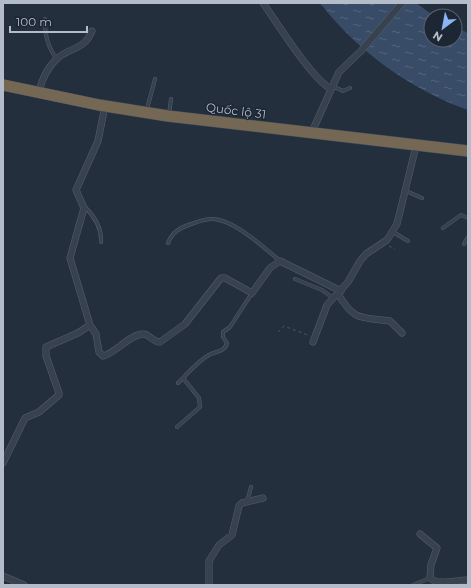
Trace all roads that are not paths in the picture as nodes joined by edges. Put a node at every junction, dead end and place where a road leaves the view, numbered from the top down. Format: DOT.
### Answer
graph roads {
  1 [pos="263,3"];
  2 [pos="402,3"];
  3 [pos="45,19"];
  4 [pos="92,31"];
  5 [pos="57,60"];
  6 [pos="155,79"];
  7 [pos="5,86"];
  8 [pos="331,87"];
  9 [pos="350,88"];
  10 [pos="39,92"];
  11 [pos="171,99"];
  12 [pos="105,106"];
  13 [pos="146,113"];
  14 [pos="168,116"];
  15 [pos="311,134"];
  16 [pos="416,146"];
  17 [pos="468,151"];
  18 [pos="406,191"];
  19 [pos="422,198"];
  20 [pos="83,206"];
  21 [pos="468,218"];
  22 [pos="443,228"];
  23 [pos="393,232"];
  24 [pos="468,237"];
  25 [pos="408,240"];
  26 [pos="101,242"];
  27 [pos="168,243"];
  28 [pos="464,244"];
  29 [pos="280,261"];
  30 [pos="295,279"];
  31 [pos="252,293"];
  32 [pos="337,294"];
  33 [pos="90,325"];
  34 [pos="402,334"];
  35 [pos="313,340"];
  36 [pos="183,378"];
  37 [pos="178,383"];
  38 [pos="177,428"];
  39 [pos="3,463"];
  40 [pos="251,487"];
  41 [pos="263,498"];
  42 [pos="247,502"];
  43 [pos="420,534"];
  44 [pos="3,576"];
  45 [pos="430,578"];
  46 [pos="468,580"];
  47 [pos="24,585"];
  48 [pos="209,585"];
  49 [pos="413,585"];
  1 -- 8 [label="street"];
  2 -- 8 [label="street"];
  3 -- 5 [label="lane"];
  4 -- 5 [label="street"];
  5 -- 10 [label="street"];
  6 -- 13 [label="lane"];
  7 -- 10 [label="highway, Quốc lộ 31"];
  8 -- 9 [label="lane"];
  8 -- 15 [label="street"];
  10 -- 12 [label="highway, Quốc lộ 31"];
  11 -- 14 [label="lane"];
  12 -- 13 [label="highway, Quốc lộ 31"];
  12 -- 20 [label="street"];
  13 -- 14 [label="highway, Quốc lộ 31"];
  14 -- 15 [label="highway, Quốc lộ 31"];
  15 -- 16 [label="highway, Quốc lộ 31"];
  16 -- 17 [label="highway, Quốc lộ 31"];
  16 -- 18 [label="street"];
  18 -- 19 [label="lane"];
  18 -- 23 [label="street"];
  20 -- 26 [label="lane"];
  20 -- 33 [label="street"];
  21 -- 22 [label="lane"];
  23 -- 25 [label="lane"];
  23 -- 32 [label="street"];
  24 -- 28 [label="lane"];
  27 -- 29 [label="lane"];
  29 -- 31 [label="street"];
  29 -- 32 [label="street"];
  30 -- 32 [label="lane"];
  31 -- 33 [label="street"];
  31 -- 36 [label="lane"];
  32 -- 34 [label="street"];
  32 -- 35 [label="street"];
  33 -- 39 [label="street"];
  36 -- 37 [label="lane"];
  36 -- 38 [label="lane"];
  40 -- 42 [label="lane"];
  41 -- 42 [label="street"];
  42 -- 48 [label="street"];
  43 -- 45 [label="street"];
  44 -- 47 [label="street"];
  45 -- 46 [label="street"];
  45 -- 49 [label="lane"];
}
